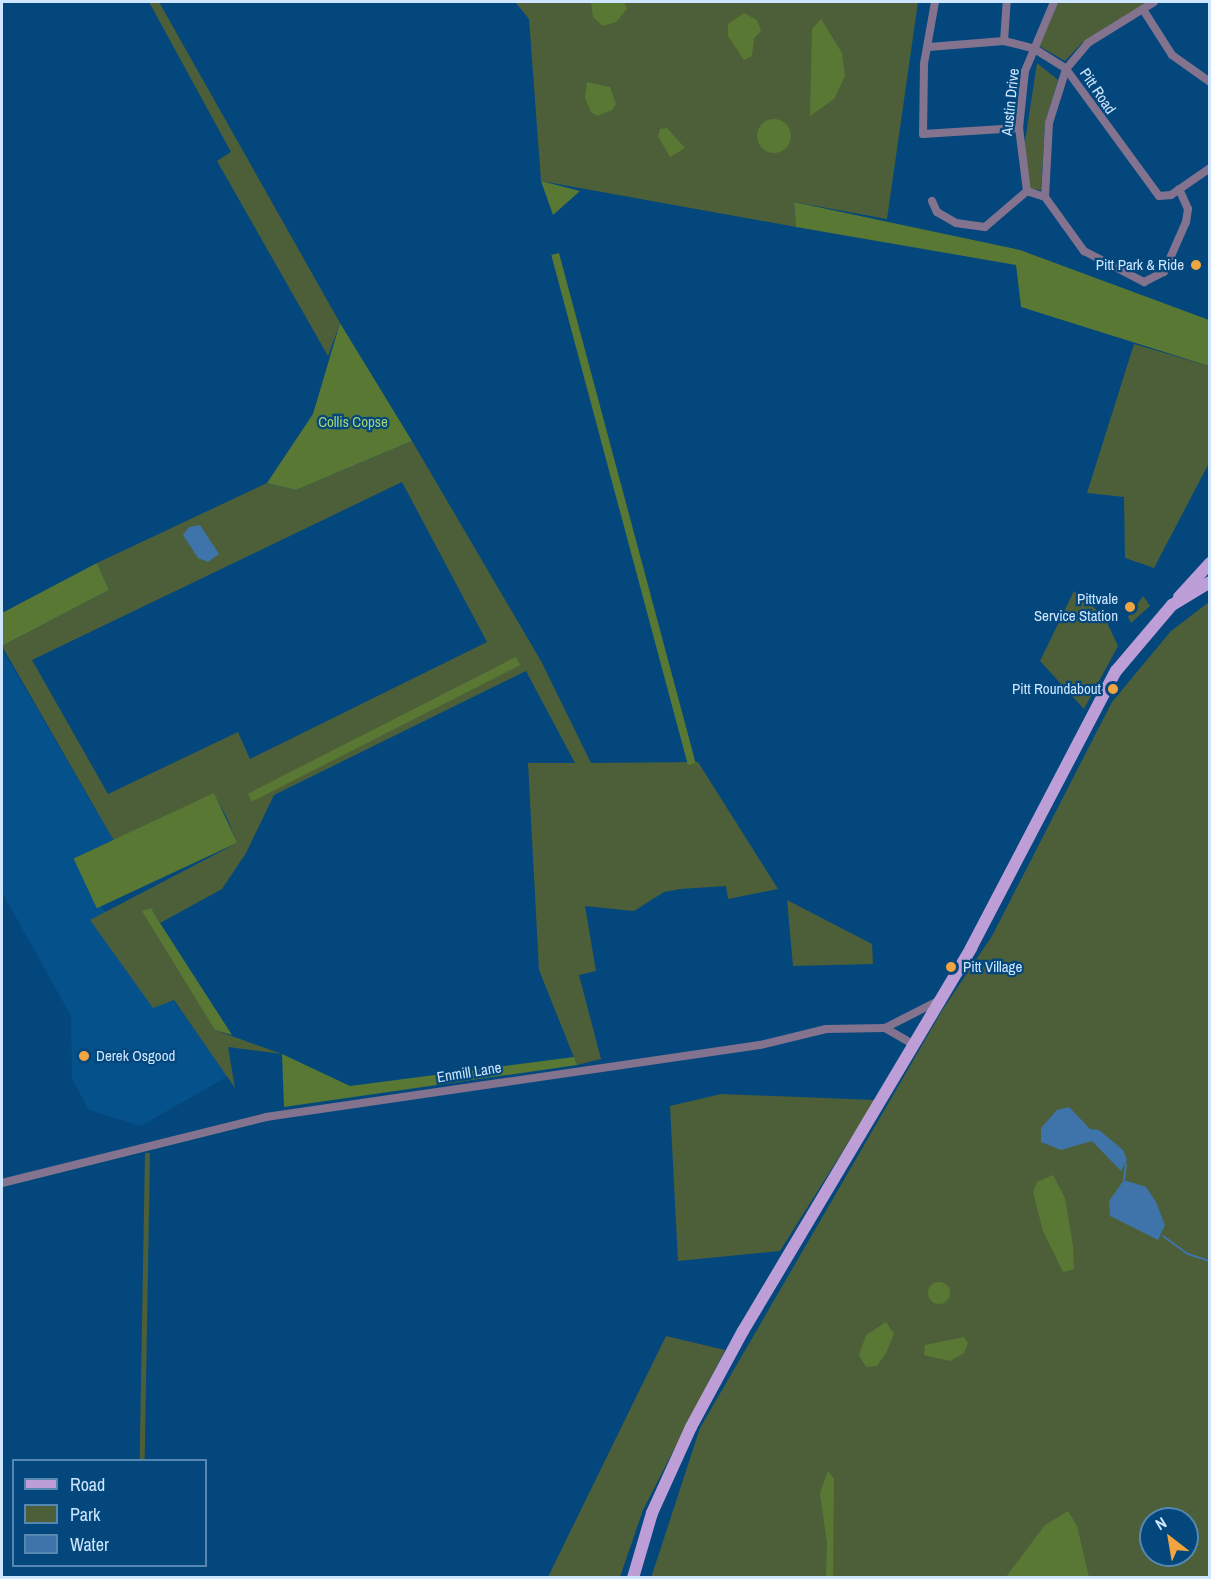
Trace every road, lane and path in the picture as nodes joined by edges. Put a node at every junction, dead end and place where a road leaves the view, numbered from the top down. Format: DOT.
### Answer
graph roads {
  1 [pos="935,2"];
  2 [pos="1007,2"];
  3 [pos="1054,2"];
  4 [pos="1154,2"];
  5 [pos="1144,11"];
  6 [pos="1004,41"];
  7 [pos="929,47"];
  8 [pos="1033,48"];
  9 [pos="1066,69"];
  10 [pos="1209,82"];
  11 [pos="1019,128"];
  12 [pos="1209,168"];
  13 [pos="1179,189"];
  14 [pos="1027,191"];
  15 [pos="1045,197"];
  16 [pos="932,201"];
  17 [pos="1209,563"];
  18 [pos="1209,582"];
  19 [pos="1177,601"];
  20 [pos="940,1000"];
  21 [pos="885,1028"];
  22 [pos="913,1044"];
  23 [pos="2,1183"];
  24 [pos="633,1578"];
  1 -- 7 [label="street"];
  2 -- 6 [label="street"];
  3 -- 8 [label="street, Austin Drive"];
  4 -- 5 [label="street"];
  5 -- 9 [label="street"];
  5 -- 10 [label="street"];
  6 -- 7 [label="street, Pitt Road"];
  6 -- 8 [label="street, Pitt Road"];
  7 -- 11 [label="street"];
  8 -- 9 [label="street, Pitt Road"];
  8 -- 11 [label="street, Austin Drive"];
  9 -- 13 [label="street, Pitt Road"];
  9 -- 15 [label="street"];
  11 -- 14 [label="street, Austin Drive"];
  12 -- 13 [label="street, Pitt Road"];
  13 -- 15 [label="street"];
  14 -- 15 [label="street"];
  14 -- 16 [label="street"];
  17 -- 19 [label="main road"];
  18 -- 19 [label="main road"];
  19 -- 20 [label="main road"];
  20 -- 21 [label="street, Enmill Lane"];
  20 -- 22 [label="main road"];
  21 -- 22 [label="street"];
  21 -- 23 [label="street, Enmill Lane"];
  22 -- 24 [label="main road"];
}
